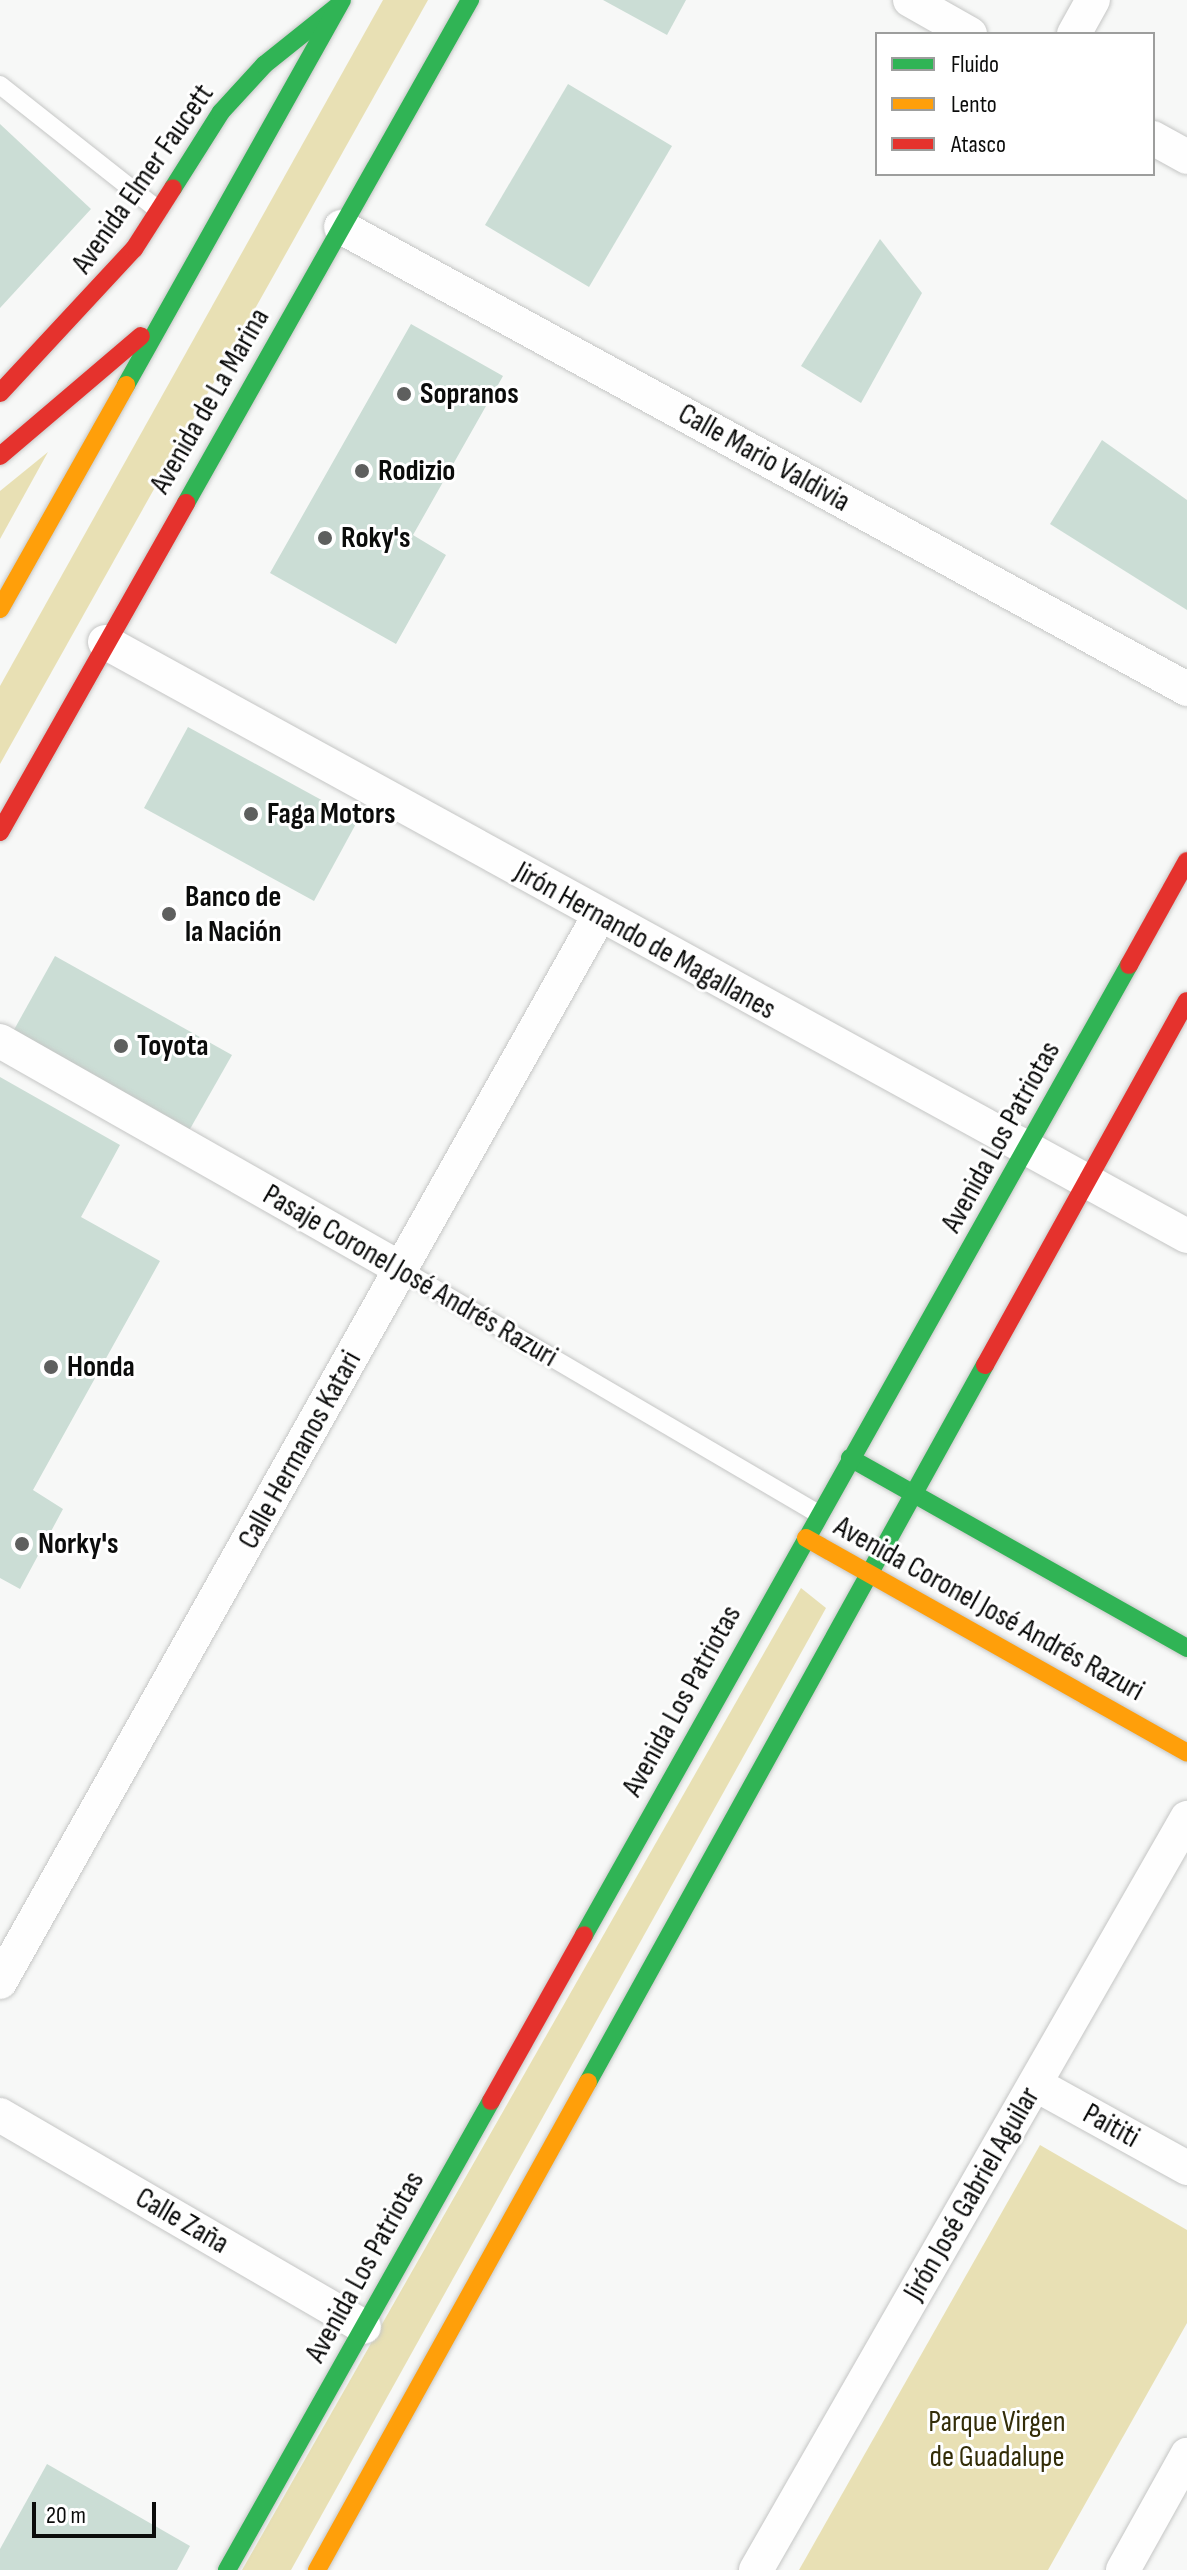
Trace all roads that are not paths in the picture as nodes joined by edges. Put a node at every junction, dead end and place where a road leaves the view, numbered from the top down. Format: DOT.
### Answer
graph roads {
  1 [pos="470,0"];
  2 [pos="910,0"];
  3 [pos="1093,0"];
  4 [pos="340,3"];
  5 [pos="966,32"];
  6 [pos="1075,32"];
  7 [pos="0,85"];
  8 [pos="1155,139"];
  9 [pos="1187,157"];
  10 [pos="159,210"];
  11 [pos="341,227"];
  12 [pos="164,317"];
  13 [pos="0,393"];
  14 [pos="0,456"];
  15 [pos="0,609"];
  16 [pos="105,642"];
  17 [pos="1187,689"];
  18 [pos="0,832"];
  19 [pos="1187,861"];
  20 [pos="599,916"];
  21 [pos="1187,1001"];
  22 [pos="0,1041"];
  23 [pos="1027,1149"];
  24 [pos="1086,1180"];
  25 [pos="1187,1236"];
  26 [pos="401,1269"];
  27 [pos="850,1458"];
  28 [pos="914,1494"];
  29 [pos="819,1514"];
  30 [pos="806,1538"];
  31 [pos="870,1573"];
  32 [pos="1187,1648"];
  33 [pos="1187,1753"];
  34 [pos="1187,1818"];
  35 [pos="0,1982"];
  36 [pos="1035,2084"];
  37 [pos="0,2115"];
  38 [pos="1187,2168"];
  39 [pos="364,2327"];
  40 [pos="1187,2455"];
  41 [pos="227,2570"];
  42 [pos="317,2570"];
  43 [pos="756,2570"];
  44 [pos="1123,2570"];
  1 -- 11 [label="main road, Avenida de La Marina"];
  2 -- 5 [label="street"];
  3 -- 6 [label="street"];
  4 -- 10 [label="main road, Avenida Elmer Faucett"];
  4 -- 12 [label="main road"];
  7 -- 10 [label="lane"];
  8 -- 9 [label="street"];
  10 -- 13 [label="main road, Avenida Elmer Faucett"];
  11 -- 16 [label="main road, Avenida de La Marina"];
  11 -- 17 [label="street, Calle Mario Valdivia"];
  12 -- 14 [label="main road"];
  12 -- 15 [label="main road"];
  16 -- 18 [label="main road, Avenida de La Marina"];
  16 -- 20 [label="street, Jirón Hernando de Magallanes"];
  19 -- 23 [label="main road, Avenida Los Patriotas"];
  20 -- 23 [label="street, Jirón Hernando de Magallanes"];
  20 -- 26 [label="street, Calle Hermanos Katari"];
  21 -- 24 [label="main road"];
  22 -- 26 [label="street, Pasaje Coronel José Andrés Razuri"];
  23 -- 24 [label="street, Jirón Hernando de Magallanes"];
  23 -- 27 [label="main road, Avenida Los Patriotas"];
  24 -- 25 [label="street, Jirón Hernando de Magallanes"];
  24 -- 28 [label="main road"];
  26 -- 29 [label="lane, Pasaje Coronel José Andrés Razuri"];
  26 -- 35 [label="street, Calle Hermanos Katari"];
  27 -- 28 [label="main road, Avenida Coronel José Andrés Razuri"];
  27 -- 29 [label="main road, Avenida Los Patriotas"];
  28 -- 31 [label="main road"];
  28 -- 32 [label="main road, Avenida Coronel José Andrés Razuri"];
  29 -- 30 [label="main road, Avenida Los Patriotas"];
  30 -- 31 [label="main road, Avenida Coronel José Andrés Razuri"];
  30 -- 39 [label="main road, Avenida Los Patriotas"];
  31 -- 33 [label="main road, Avenida Coronel José Andrés Razuri"];
  31 -- 42 [label="main road"];
  34 -- 36 [label="street, Jirón José Gabriel Aguilar"];
  36 -- 38 [label="street, Paititi"];
  36 -- 43 [label="street, Jirón José Gabriel Aguilar"];
  37 -- 39 [label="street, Calle Zaña"];
  39 -- 41 [label="main road, Avenida Los Patriotas"];
  40 -- 44 [label="street"];
}
